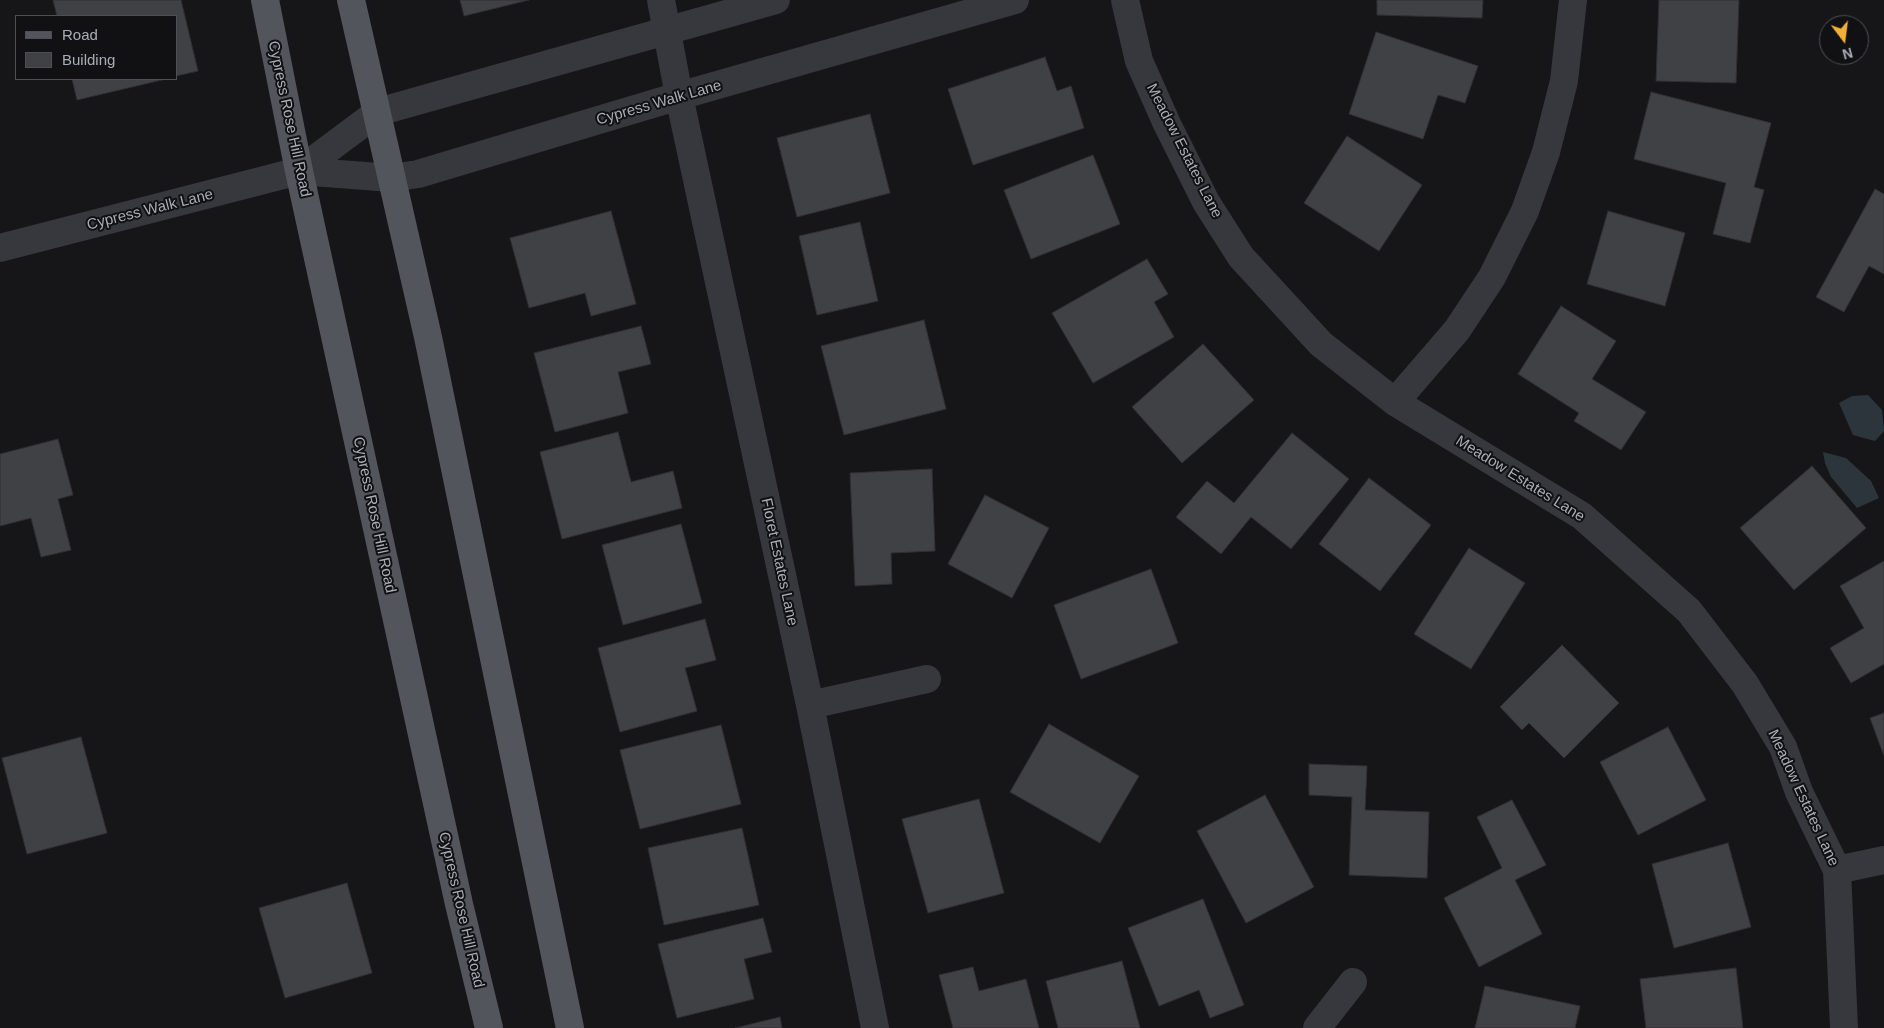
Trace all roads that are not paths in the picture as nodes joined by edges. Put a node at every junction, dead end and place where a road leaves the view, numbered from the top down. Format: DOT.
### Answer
graph roads {
  1 [pos="265,0"];
  2 [pos="351,0"];
  3 [pos="661,0"];
  4 [pos="776,0"];
  5 [pos="1015,0"];
  6 [pos="1125,0"];
  7 [pos="1573,0"];
  8 [pos="667,31"];
  9 [pos="678,96"];
  10 [pos="378,112"];
  11 [pos="299,171"];
  12 [pos="392,178"];
  13 [pos="0,248"];
  14 [pos="1396,402"];
  15 [pos="927,679"];
  16 [pos="810,705"];
  17 [pos="1884,860"];
  18 [pos="1837,870"];
  19 [pos="1353,982"];
  20 [pos="489,1028"];
  21 [pos="570,1028"];
  22 [pos="875,1028"];
  23 [pos="1317,1028"];
  24 [pos="1844,1028"];
  1 -- 11 [label="main road, Cypress Rose Hill Road"];
  2 -- 10 [label="main road"];
  3 -- 8 [label="street, Floret Estates Lane"];
  4 -- 8 [label="street, Cypress Walk Lane"];
  5 -- 9 [label="street, Cypress Walk Lane"];
  6 -- 14 [label="street, Meadow Estates Lane"];
  7 -- 14 [label="street"];
  8 -- 9 [label="street, Floret Estates Lane"];
  8 -- 10 [label="street, Cypress Walk Lane"];
  9 -- 12 [label="street, Cypress Walk Lane"];
  9 -- 16 [label="street, Floret Estates Lane"];
  10 -- 11 [label="street, Cypress Walk Lane"];
  10 -- 12 [label="main road"];
  11 -- 12 [label="street, Cypress Walk Lane"];
  11 -- 13 [label="street, Cypress Walk Lane"];
  11 -- 20 [label="main road, Cypress Rose Hill Road"];
  12 -- 21 [label="main road"];
  14 -- 18 [label="street, Meadow Estates Lane"];
  15 -- 16 [label="street"];
  16 -- 22 [label="street, Floret Estates Lane"];
  17 -- 18 [label="street"];
  18 -- 24 [label="street, Meadow Estates Lane"];
  19 -- 23 [label="street"];
}
